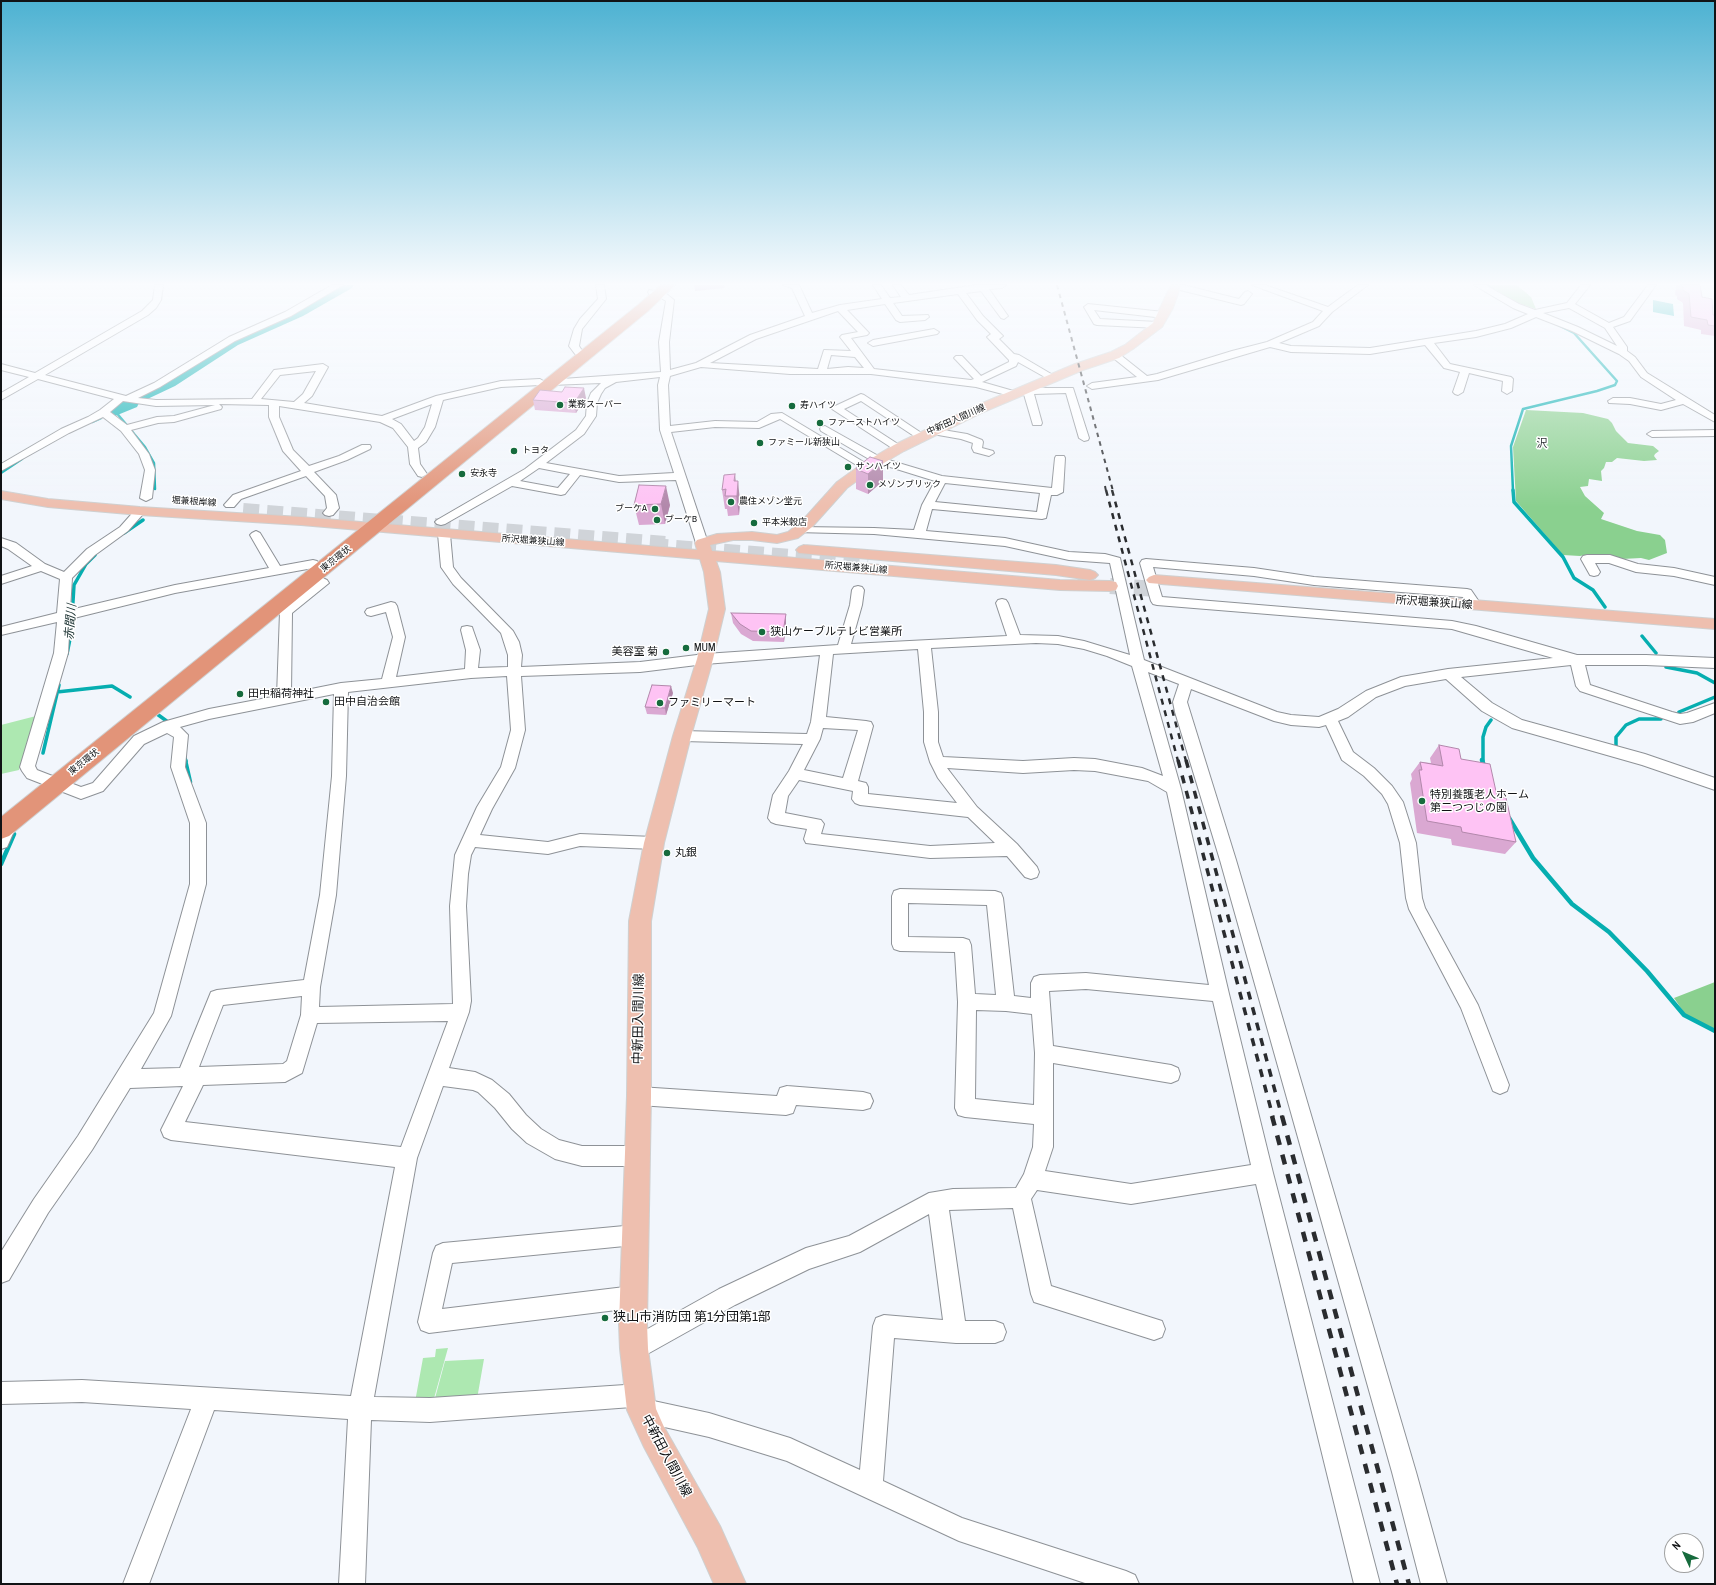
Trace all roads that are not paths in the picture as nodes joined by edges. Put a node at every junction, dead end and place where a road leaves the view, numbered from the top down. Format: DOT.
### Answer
graph roads {
  1 [pos="67,359"];
  2 [pos="200,359"];
  3 [pos="571,359"];
  4 [pos="574,359"];
  5 [pos="665,359"];
  6 [pos="710,359"];
  7 [pos="825,359"];
  8 [pos="862,359"];
  9 [pos="960,359"];
  10 [pos="1013,359"];
  11 [pos="1019,359"];
  12 [pos="1103,359"];
  13 [pos="1120,359"];
  14 [pos="1216,359"];
  15 [pos="1441,359"];
  16 [pos="1632,359"];
  17 [pos="698,365"];
  18 [pos="1,367"];
  19 [pos="1465,370"];
  20 [pos="871,371"];
  21 [pos="822,372"];
  22 [pos="666,374"];
  23 [pos="38,376"];
  24 [pos="1053,378"];
  25 [pos="614,379"];
  26 [pos="1145,379"];
  27 [pos="976,381"];
  28 [pos="546,382"];
  29 [pos="1092,386"];
  30 [pos="1028,390"];
  31 [pos="1507,391"];
  32 [pos="1458,392"];
  33 [pos="1014,394"];
  34 [pos="1,397"];
  35 [pos="124,398"];
  36 [pos="439,398"];
  37 [pos="231,401"];
  38 [pos="1613,401"];
  39 [pos="254,402"];
  40 [pos="274,402"];
  41 [pos="1684,402"];
  42 [pos="296,405"];
  43 [pos="104,412"];
  44 [pos="1714,417"];
  45 [pos="383,419"];
  46 [pos="1037,423"];
  47 [pos="129,428"];
  48 [pos="825,429"];
  49 [pos="664,430"];
  50 [pos="926,433"];
  51 [pos="1715,433"];
  52 [pos="1652,434"];
  53 [pos="1084,438"];
  54 [pos="366,447"];
  55 [pos="413,447"];
  56 [pos="899,448"];
  57 [pos="990,453"];
  58 [pos="1060,458"];
  59 [pos="878,460"];
  60 [pos="538,465"];
  61 [pos="866,467"];
  62 [pos="1,468"];
  63 [pos="307,472"];
  64 [pos="576,473"];
  65 [pos="422,474"];
  66 [pos="680,476"];
  67 [pos="941,478"];
  68 [pos="510,482"];
  69 [pos="1,489"];
  70 [pos="1046,490"];
  71 [pos="1,495"];
  72 [pos="143,504"];
  73 [pos="928,505"];
  74 [pos="238,510"];
  75 [pos="329,513"];
  76 [pos="372,522"];
  77 [pos="443,528"];
  78 [pos="799,531"];
  79 [pos="919,534"];
  80 [pos="256,535"];
  81 [pos="1,542"];
  82 [pos="704,549"];
  83 [pos="801,550"];
  84 [pos="869,562"];
  85 [pos="41,567"];
  86 [pos="276,570"];
  87 [pos="312,571"];
  88 [pos="1594,572"];
  89 [pos="66,577"];
  90 [pos="1,580"];
  91 [pos="1715,581"];
  92 [pos="1110,582"];
  93 [pos="1156,585"];
  94 [pos="858,590"];
  95 [pos="1002,603"];
  96 [pos="371,612"];
  97 [pos="69,614"];
  98 [pos="1474,617"];
  99 [pos="1715,624"];
  100 [pos="467,630"];
  101 [pos="1,631"];
  102 [pos="1715,634"];
  103 [pos="1015,640"];
  104 [pos="924,644"];
  105 [pos="843,649"];
  106 [pos="827,650"];
  107 [pos="705,659"];
  108 [pos="1577,660"];
  109 [pos="1138,662"];
  110 [pos="1715,663"];
  111 [pos="514,672"];
  112 [pos="471,673"];
  113 [pos="1448,674"];
  114 [pos="388,681"];
  115 [pos="1187,682"];
  116 [pos="341,688"];
  117 [pos="284,699"];
  118 [pos="1715,708"];
  119 [pos="1330,720"];
  120 [pos="818,722"];
  121 [pos="168,726"];
  122 [pos="682,736"];
  123 [pos="813,739"];
  124 [pos="937,762"];
  125 [pos="794,774"];
  126 [pos="50,781"];
  127 [pos="1715,784"];
  128 [pos="849,785"];
  129 [pos="1174,789"];
  130 [pos="972,811"];
  131 [pos="4,821"];
  132 [pos="470,840"];
  133 [pos="1,843"];
  134 [pos="654,843"];
  135 [pos="1011,850"];
  136 [pos="1031,872"];
  137 [pos="311,987"];
  138 [pos="1220,994"];
  139 [pos="967,1002"];
  140 [pos="1006,1004"];
  141 [pos="1040,1007"];
  142 [pos="460,1012"];
  143 [pos="310,1015"];
  144 [pos="1044,1053"];
  145 [pos="1171,1074"];
  146 [pos="437,1076"];
  147 [pos="191,1077"];
  148 [pos="125,1079"];
  149 [pos="1500,1085"];
  150 [pos="639,1096"];
  151 [pos="863,1101"];
  152 [pos="1044,1115"];
  153 [pos="637,1156"];
  154 [pos="407,1158"];
  155 [pos="1263,1173"];
  156 [pos="1032,1179"];
  157 [pos="1022,1198"];
  158 [pos="938,1202"];
  159 [pos="635,1235"];
  160 [pos="1,1272"];
  161 [pos="633,1297"];
  162 [pos="1154,1329"];
  163 [pos="956,1332"];
  164 [pos="995,1332"];
  165 [pos="634,1349"];
  166 [pos="1,1393"];
  167 [pos="207,1398"];
  168 [pos="641,1403"];
  169 [pos="360,1408"];
  170 [pos="870,1486"];
  171 [pos="136,1584"];
  172 [pos="352,1584"];
  173 [pos="730,1584"];
  174 [pos="1126,1584"];
  175 [pos="1367,1584"];
  176 [pos="1434,1584"];
  1 -- 23 [label="street"];
  2 -- 35 [label="street"];
  3 -- 28 [label="highway, 東京環状"];
  4 -- 28 [label="highway, 東京環状"];
  5 -- 22 [label="street"];
  6 -- 17 [label="street"];
  7 -- 21 [label="street"];
  8 -- 20 [label="street"];
  9 -- 27 [label="street"];
  10 -- 27 [label="street"];
  11 -- 24 [label="street"];
  12 -- 24 [label="main road, 中新田入間川線"];
  13 -- 26 [label="street"];
  14 -- 26 [label="street"];
  15 -- 19 [label="street"];
  16 -- 41 [label="street"];
  17 -- 21 [label="street"];
  17 -- 22 [label="street"];
  18 -- 23 [label="street"];
  19 -- 31 [label="street"];
  19 -- 32 [label="street"];
  20 -- 21 [label="street"];
  20 -- 27 [label="street"];
  22 -- 25 [label="street"];
  22 -- 49 [label="street"];
  23 -- 34 [label="street"];
  23 -- 35 [label="street"];
  24 -- 30 [label="main road, 中新田入間川線"];
  25 -- 28 [label="street"];
  25 -- 60 [label="street"];
  26 -- 29 [label="street"];
  27 -- 33 [label="street"];
  28 -- 36 [label="street"];
  28 -- 65 [label="highway, 東京環状"];
  28 -- 76 [label="highway, 東京環状"];
  30 -- 33 [label="main road, 中新田入間川線"];
  30 -- 46 [label="street"];
  30 -- 53 [label="street"];
  33 -- 50 [label="main road, 中新田入間川線"];
  35 -- 37 [label="street"];
  35 -- 43 [label="street"];
  36 -- 45 [label="street"];
  36 -- 55 [label="street"];
  37 -- 39 [label="street"];
  37 -- 47 [label="street"];
  38 -- 41 [label="street"];
  39 -- 40 [label="street"];
  39 -- 42 [label="street"];
  40 -- 42 [label="street"];
  40 -- 63 [label="street"];
  41 -- 44 [label="street"];
  42 -- 45 [label="street"];
  43 -- 47 [label="street"];
  43 -- 62 [label="street"];
  45 -- 55 [label="street"];
  47 -- 72 [label="street"];
  48 -- 59 [label="street"];
  49 -- 61 [label="street"];
  49 -- 66 [label="street"];
  50 -- 56 [label="main road, 中新田入間川線"];
  50 -- 56 [label="street"];
  50 -- 57 [label="street"];
  51 -- 52 [label="street"];
  54 -- 63 [label="street"];
  55 -- 65 [label="street"];
  56 -- 59 [label="main road, 中新田入間川線"];
  58 -- 70 [label="street"];
  59 -- 61 [label="main road, 中新田入間川線"];
  59 -- 67 [label="street"];
  60 -- 64 [label="street"];
  60 -- 68 [label="street"];
  61 -- 78 [label="main road, 中新田入間川線"];
  63 -- 74 [label="street"];
  63 -- 75 [label="street"];
  64 -- 66 [label="street"];
  64 -- 68 [label="street"];
  65 -- 76 [label="highway, 東京環状"];
  66 -- 82 [label="street"];
  67 -- 70 [label="street"];
  67 -- 73 [label="street"];
  68 -- 77 [label="street"];
  69 -- 72 [label="main road, 堀兼根岸線"];
  69 -- 74 [label="main road, 堀兼根岸線"];
  70 -- 73 [label="street"];
  71 -- 72 [label="main road, 堀兼根岸線"];
  71 -- 74 [label="main road, 堀兼根岸線"];
  72 -- 74 [label="main road, 堀兼根岸線"];
  72 -- 76 [label="main road, 堀兼根岸線"];
  72 -- 89 [label="street"];
  73 -- 79 [label="street"];
  74 -- 75 [label="main road, 堀兼根岸線"];
  75 -- 76 [label="main road, 堀兼根岸線"];
  76 -- 77 [label="main road, 所沢堀兼狭山線"];
  76 -- 87 [label="highway, 東京環状"];
  77 -- 82 [label="main road, 所沢堀兼狭山線"];
  77 -- 111 [label="street"];
  78 -- 79 [label="street"];
  78 -- 82 [label="main road, 中新田入間川線"];
  78 -- 83 [label="main road"];
  79 -- 109 [label="street"];
  80 -- 86 [label="street"];
  81 -- 85 [label="street"];
  82 -- 83 [label="main road, 所沢堀兼狭山線"];
  82 -- 92 [label="main road, 所沢堀兼狭山線"];
  82 -- 107 [label="main road, 中新田入間川線"];
  83 -- 92 [label="main road, 所沢堀兼狭山線"];
  84 -- 92 [label="main road, 所沢堀兼狭山線"];
  85 -- 89 [label="street"];
  85 -- 90 [label="street"];
  86 -- 87 [label="street"];
  86 -- 97 [label="street"];
  87 -- 117 [label="street"];
  87 -- 126 [label="highway, 東京環状"];
  88 -- 91 [label="street"];
  89 -- 97 [label="street"];
  93 -- 98 [label="main road, 所沢堀兼狭山線"];
  94 -- 105 [label="street"];
  95 -- 103 [label="street"];
  96 -- 114 [label="street"];
  97 -- 101 [label="street"];
  97 -- 126 [label="street"];
  98 -- 98 [label="street"];
  98 -- 99 [label="main road, 所沢堀兼狭山線"];
  98 -- 102 [label="main road, 所沢堀兼狭山線"];
  98 -- 108 [label="street"];
  100 -- 112 [label="street"];
  103 -- 104 [label="street"];
  103 -- 109 [label="street"];
  104 -- 105 [label="street"];
  104 -- 124 [label="street"];
  105 -- 106 [label="street"];
  106 -- 107 [label="street"];
  106 -- 120 [label="street"];
  107 -- 111 [label="street"];
  107 -- 122 [label="main road, 中新田入間川線"];
  108 -- 110 [label="street"];
  108 -- 113 [label="street"];
  108 -- 118 [label="street"];
  109 -- 115 [label="street"];
  109 -- 129 [label="street"];
  111 -- 112 [label="street"];
  111 -- 132 [label="street"];
  112 -- 114 [label="street"];
  113 -- 119 [label="street"];
  113 -- 127 [label="street"];
  114 -- 116 [label="street"];
  115 -- 119 [label="street"];
  115 -- 176 [label="street"];
  116 -- 117 [label="street"];
  116 -- 137 [label="street"];
  117 -- 121 [label="street"];
  119 -- 149 [label="street"];
  120 -- 123 [label="street"];
  120 -- 128 [label="street"];
  121 -- 126 [label="street"];
  121 -- 148 [label="street"];
  122 -- 123 [label="street"];
  122 -- 134 [label="main road, 中新田入間川線"];
  123 -- 125 [label="street"];
  124 -- 129 [label="street"];
  124 -- 130 [label="street"];
  125 -- 128 [label="street"];
  125 -- 135 [label="street"];
  126 -- 131 [label="highway, 東京環状"];
  128 -- 130 [label="street"];
  129 -- 138 [label="street"];
  130 -- 135 [label="street"];
  131 -- 133 [label="street"];
  132 -- 134 [label="street"];
  132 -- 142 [label="street"];
  134 -- 150 [label="main road, 中新田入間川線"];
  135 -- 136 [label="street"];
  137 -- 143 [label="street"];
  137 -- 147 [label="street"];
  138 -- 141 [label="street"];
  138 -- 155 [label="street"];
  139 -- 140 [label="street"];
  139 -- 140 [label="street"];
  139 -- 152 [label="street"];
  140 -- 141 [label="street"];
  141 -- 144 [label="street"];
  142 -- 143 [label="street"];
  142 -- 146 [label="street"];
  143 -- 147 [label="street"];
  144 -- 145 [label="street"];
  144 -- 152 [label="street"];
  146 -- 153 [label="street"];
  146 -- 154 [label="street"];
  147 -- 148 [label="street"];
  147 -- 154 [label="street"];
  148 -- 160 [label="street"];
  150 -- 151 [label="street"];
  150 -- 153 [label="main road, 中新田入間川線"];
  152 -- 156 [label="street"];
  153 -- 159 [label="main road, 中新田入間川線"];
  154 -- 169 [label="street"];
  155 -- 156 [label="street"];
  155 -- 175 [label="street"];
  156 -- 157 [label="street"];
  157 -- 158 [label="street"];
  157 -- 162 [label="street"];
  158 -- 163 [label="street"];
  158 -- 165 [label="street"];
  159 -- 161 [label="main road, 中新田入間川線"];
  159 -- 161 [label="street"];
  161 -- 165 [label="main road, 中新田入間川線"];
  163 -- 164 [label="street"];
  163 -- 170 [label="street"];
  165 -- 168 [label="main road, 中新田入間川線"];
  166 -- 167 [label="street"];
  167 -- 169 [label="street"];
  167 -- 171 [label="street"];
  168 -- 169 [label="street"];
  168 -- 170 [label="street"];
  168 -- 173 [label="main road, 中新田入間川線"];
  169 -- 172 [label="street"];
  170 -- 174 [label="street"];
}
